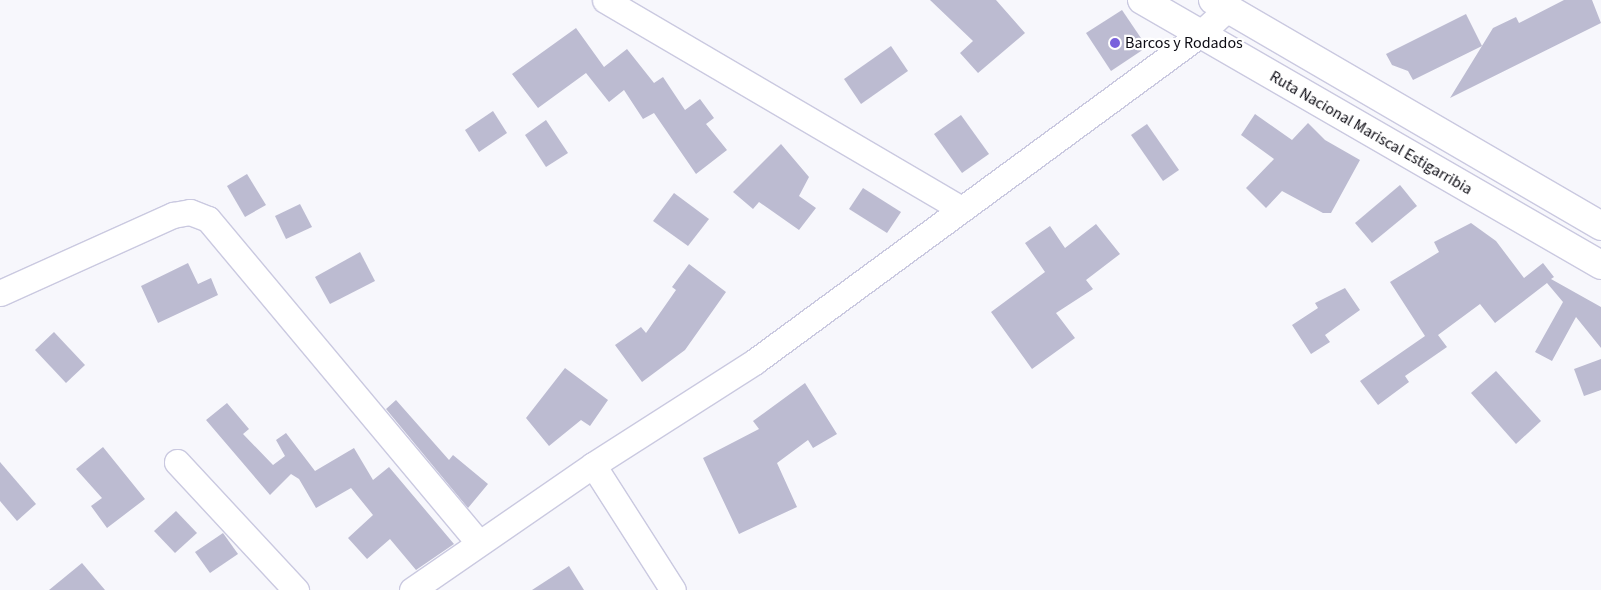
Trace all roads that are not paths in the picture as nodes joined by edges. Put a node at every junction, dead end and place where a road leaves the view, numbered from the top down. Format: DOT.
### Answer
graph roads {
  1 [pos="605,0"];
  2 [pos="1142,0"];
  3 [pos="1220,4"];
  4 [pos="1198,34"];
  5 [pos="961,209"];
  6 [pos="1601,226"];
  7 [pos="1601,265"];
  8 [pos="0,293"];
  9 [pos="177,462"];
  10 [pos="592,465"];
  11 [pos="479,543"];
  12 [pos="296,590"];
  13 [pos="412,590"];
  14 [pos="673,590"];
  1 -- 5 [label="street"];
  2 -- 4 [label="highway, Ruta Nacional Mariscal Estigarribia"];
  3 -- 4 [label="street"];
  3 -- 6 [label="highway"];
  4 -- 5 [label="street"];
  4 -- 7 [label="highway, Ruta Nacional Mariscal Estigarribia"];
  5 -- 10 [label="street"];
  8 -- 11 [label="street"];
  9 -- 12 [label="street"];
  10 -- 11 [label="street"];
  10 -- 14 [label="street"];
  11 -- 13 [label="street"];
}
